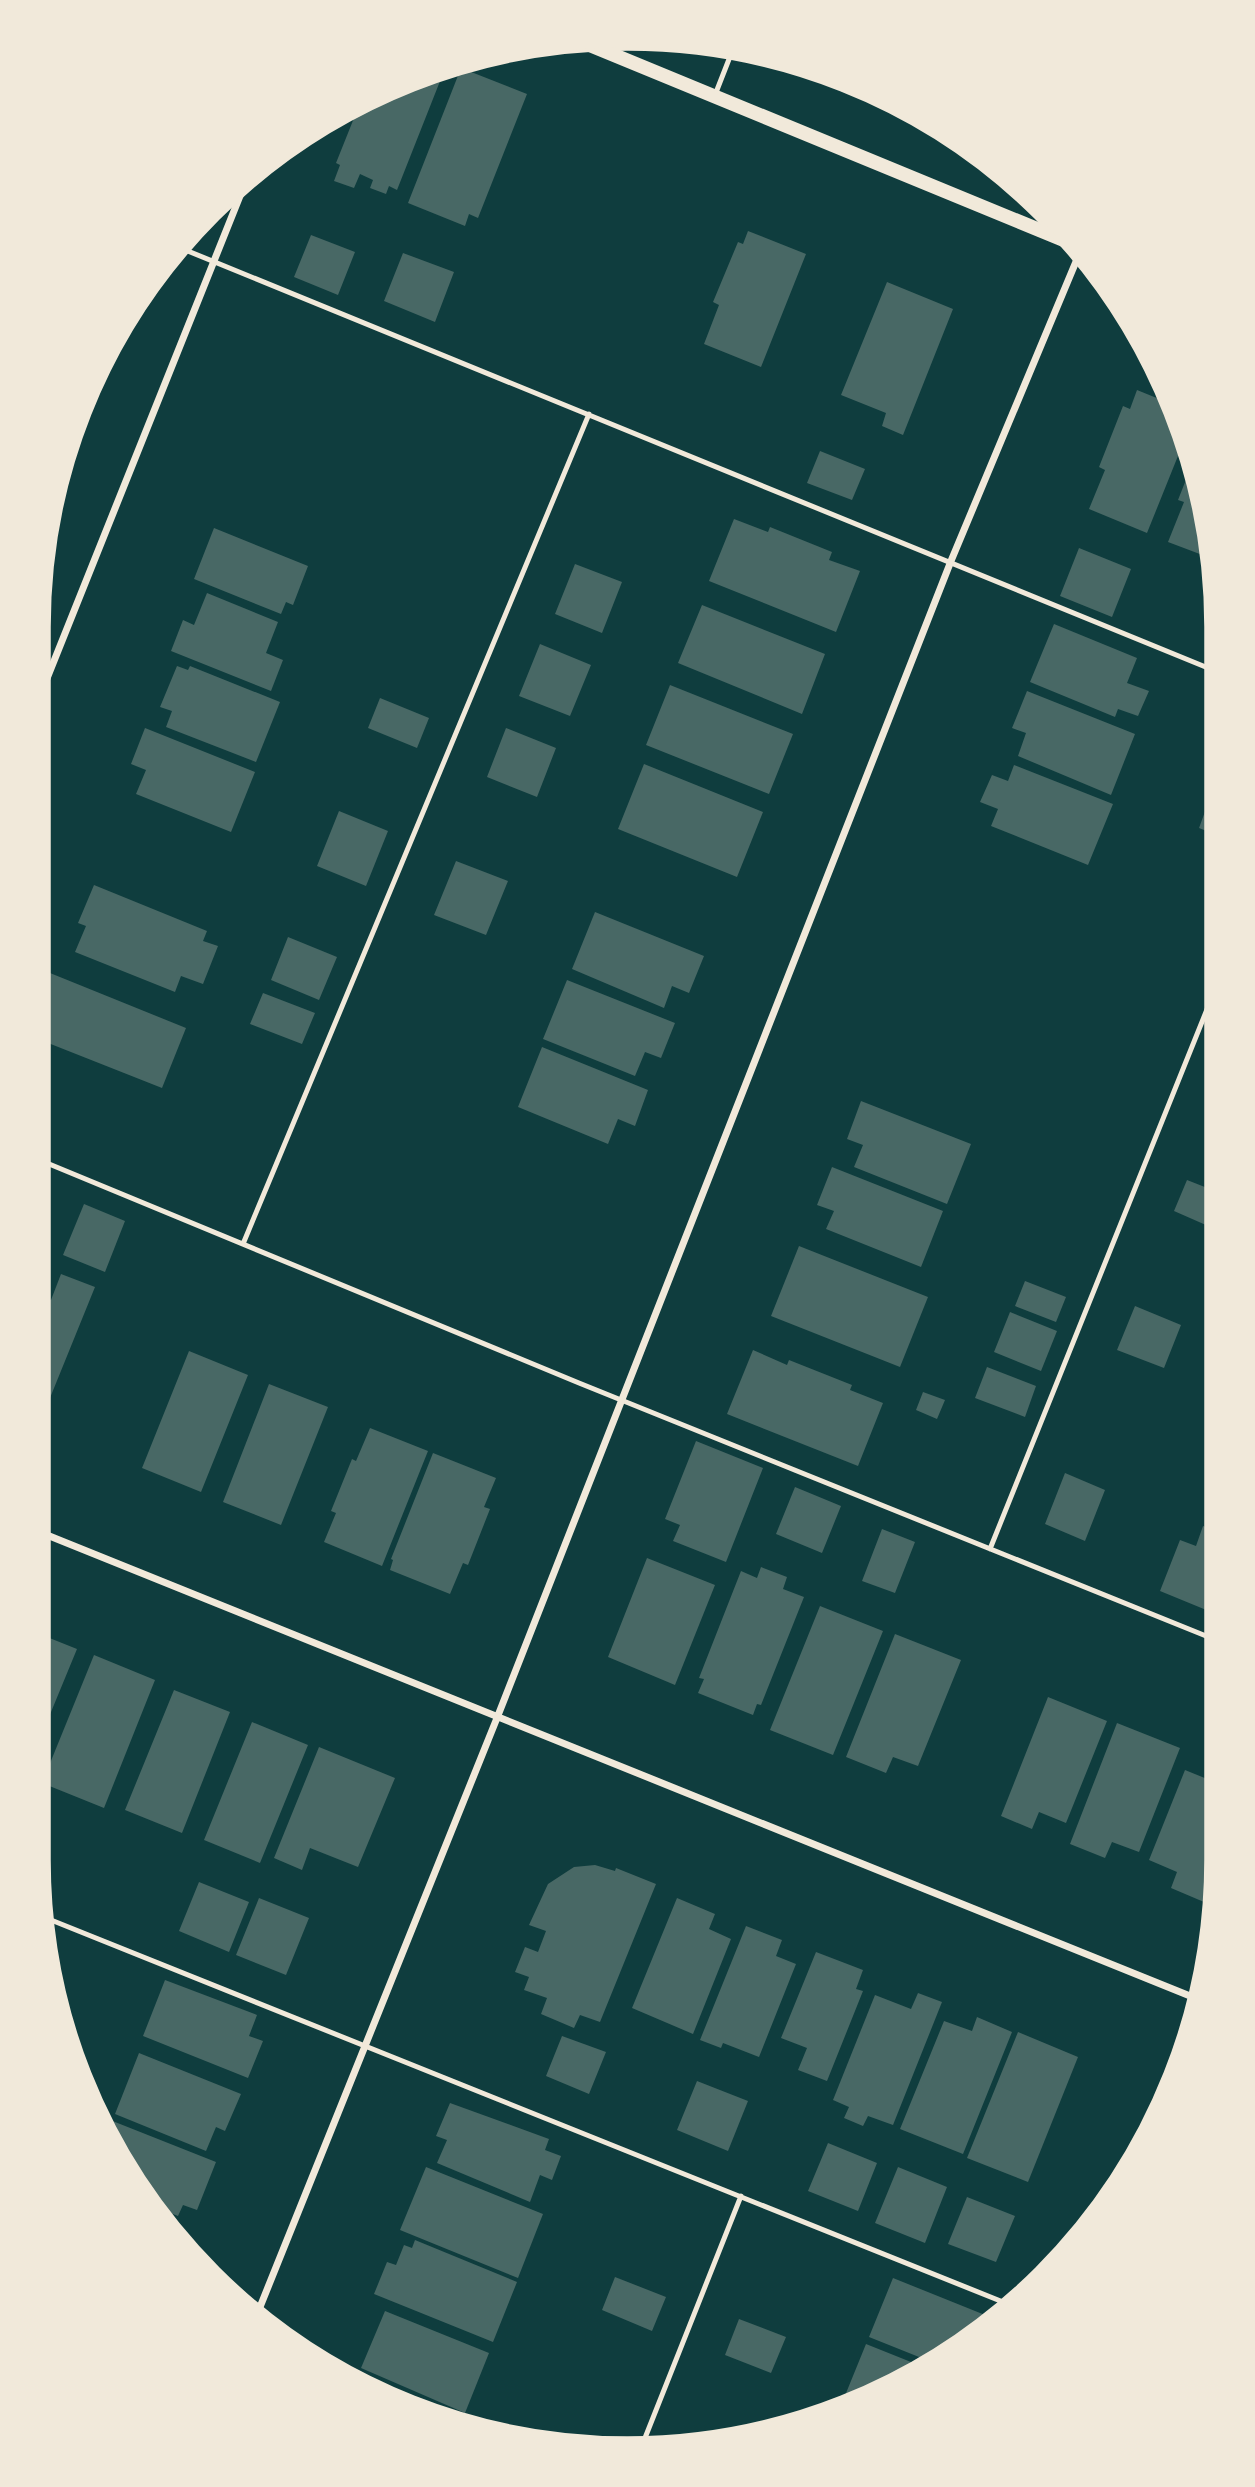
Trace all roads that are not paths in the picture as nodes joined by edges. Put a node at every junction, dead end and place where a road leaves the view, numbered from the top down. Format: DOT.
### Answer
graph roads {
  1 [pos="600,50"];
  2 [pos="729,58"];
  3 [pos="713,98"];
  4 [pos="239,200"];
  5 [pos="1053,236"];
  6 [pos="189,251"];
  7 [pos="214,262"];
  8 [pos="1076,262"];
  9 [pos="589,414"];
  10 [pos="951,561"];
  11 [pos="1206,667"];
  12 [pos="49,674"];
  13 [pos="1206,1012"];
  14 [pos="49,1164"];
  15 [pos="243,1244"];
  16 [pos="621,1401"];
  17 [pos="49,1536"];
  18 [pos="990,1549"];
  19 [pos="1206,1636"];
  20 [pos="497,1718"];
  21 [pos="52,1920"];
  22 [pos="1189,1996"];
  23 [pos="365,2046"];
  24 [pos="741,2196"];
  25 [pos="1001,2301"];
  26 [pos="260,2306"];
  27 [pos="645,2438"];
  1 -- 3 [label="main road"];
  2 -- 3 [label="lane"];
  3 -- 5 [label="main road"];
  4 -- 7 [label="street"];
  6 -- 7 [label="lane"];
  7 -- 9 [label="lane"];
  7 -- 12 [label="street"];
  8 -- 10 [label="street"];
  9 -- 10 [label="lane"];
  9 -- 15 [label="lane"];
  10 -- 11 [label="lane"];
  10 -- 16 [label="street"];
  13 -- 18 [label="lane"];
  14 -- 15 [label="lane"];
  15 -- 16 [label="lane"];
  16 -- 18 [label="lane"];
  16 -- 20 [label="street"];
  17 -- 20 [label="street"];
  18 -- 19 [label="lane"];
  20 -- 22 [label="street"];
  20 -- 23 [label="street"];
  21 -- 23 [label="lane"];
  23 -- 24 [label="lane"];
  23 -- 26 [label="street"];
  24 -- 25 [label="lane"];
  24 -- 27 [label="lane"];
}
